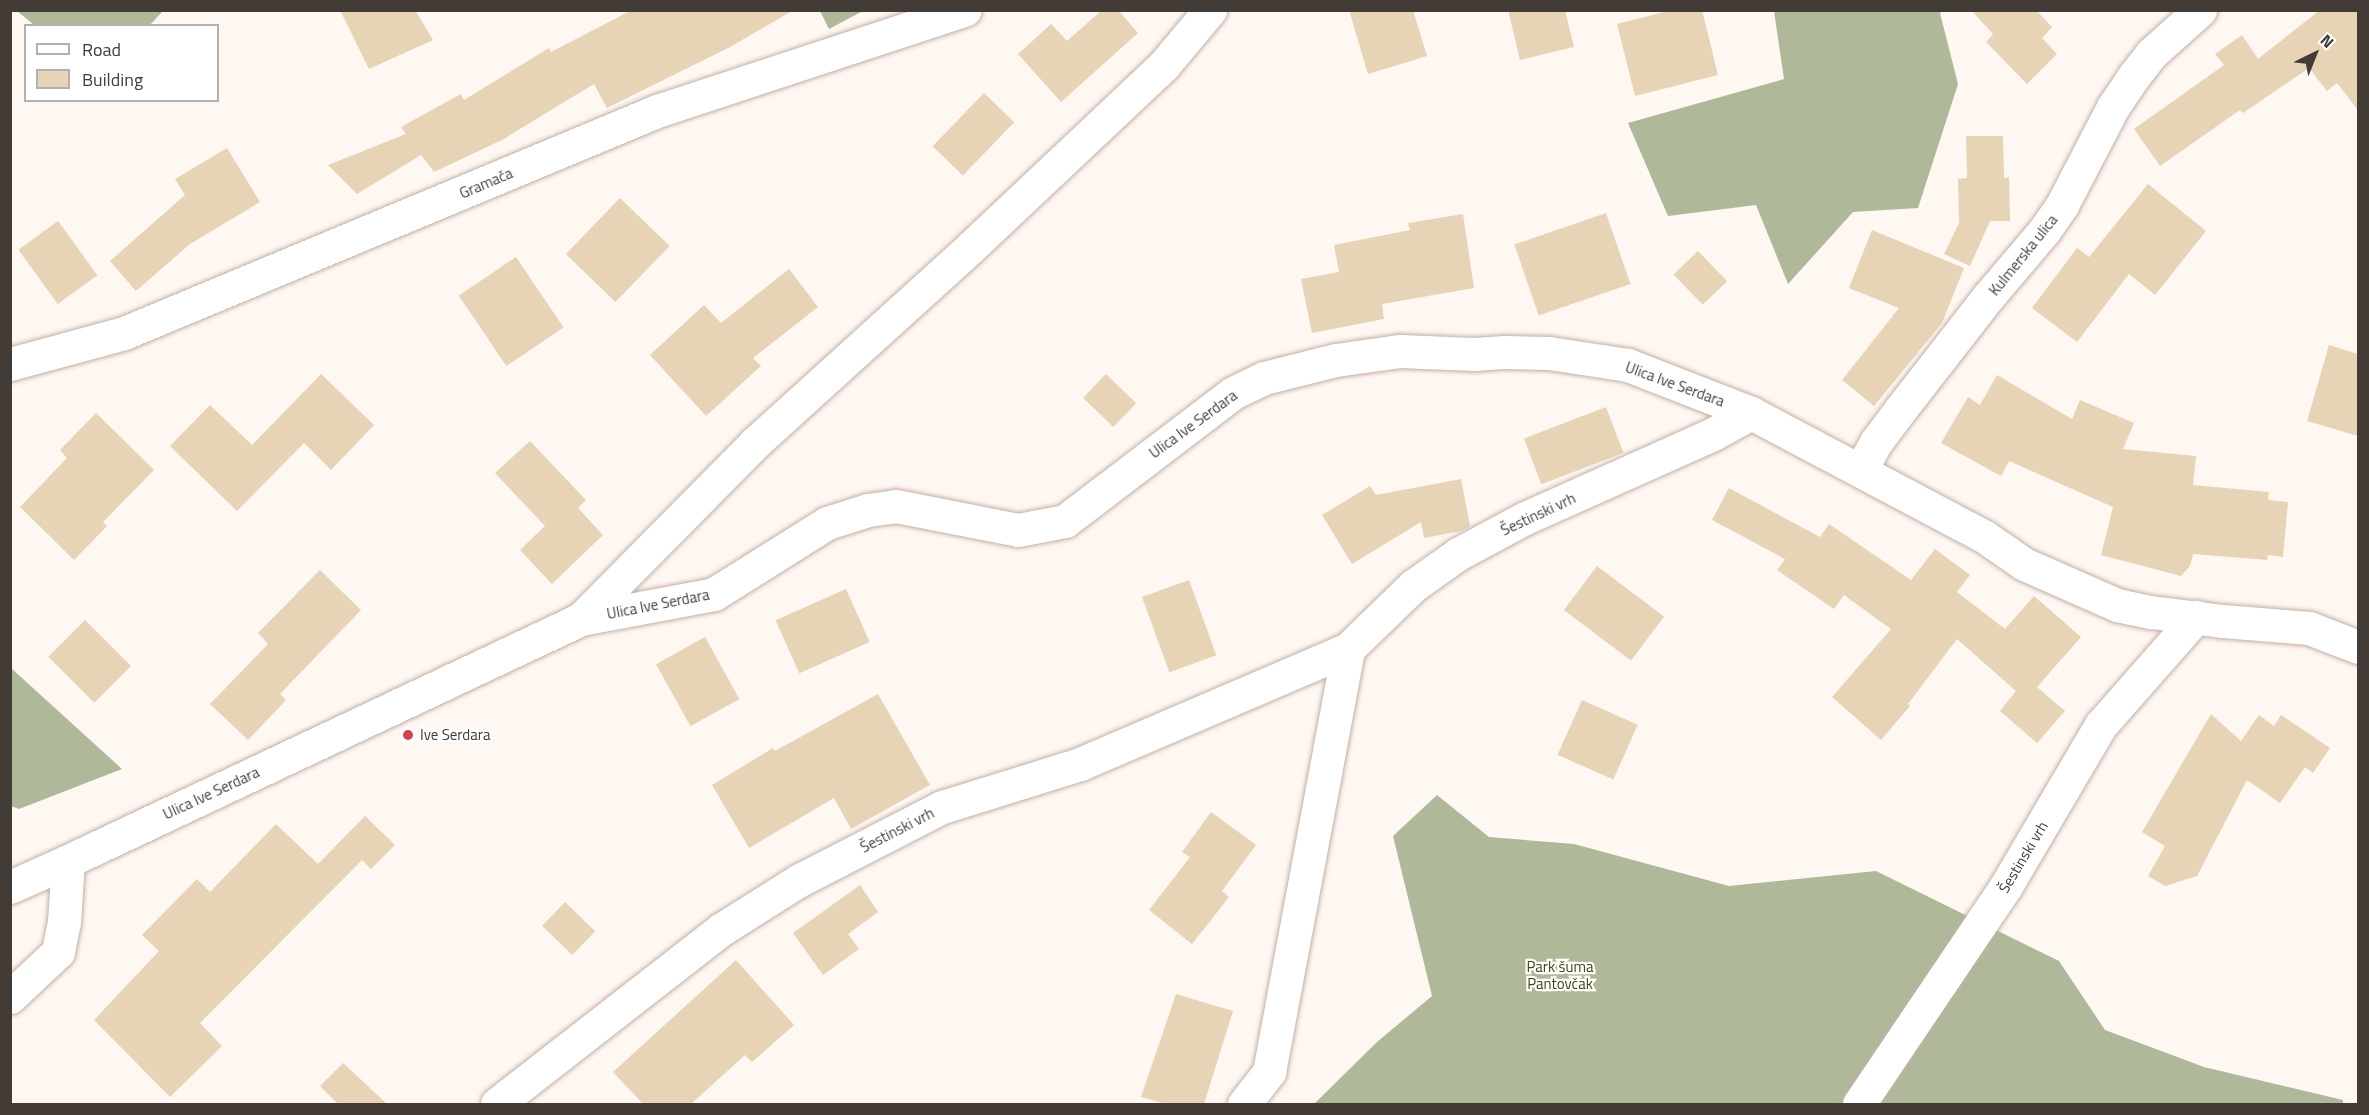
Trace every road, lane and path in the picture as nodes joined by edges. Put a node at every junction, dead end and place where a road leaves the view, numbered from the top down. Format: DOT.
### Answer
graph roads {
  1 [pos="965,10"];
  2 [pos="1210,10"];
  3 [pos="2200,10"];
  4 [pos="10,364"];
  5 [pos="1751,413"];
  6 [pos="1861,469"];
  7 [pos="2196,617"];
  8 [pos="581,619"];
  9 [pos="2358,647"];
  10 [pos="1348,649"];
  11 [pos="68,861"];
  12 [pos="10,887"];
  13 [pos="10,997"];
  14 [pos="497,1104"];
  15 [pos="1244,1104"];
  16 [pos="1859,1104"];
  1 -- 4 [label="street, Gramača"];
  2 -- 8 [label="street, Ulica Ive Serdara"];
  3 -- 6 [label="street, Kulmerska ulica"];
  5 -- 6 [label="street, Ulica Ive Serdara"];
  5 -- 8 [label="street, Ulica Ive Serdara"];
  5 -- 10 [label="street, Šestinski vrh"];
  6 -- 7 [label="street"];
  7 -- 9 [label="street"];
  7 -- 16 [label="street, Šestinski vrh"];
  8 -- 11 [label="street, Ulica Ive Serdara"];
  10 -- 14 [label="street, Šestinski vrh"];
  10 -- 15 [label="street"];
  11 -- 12 [label="street, Ulica Ive Serdara"];
  11 -- 13 [label="street"];
}
